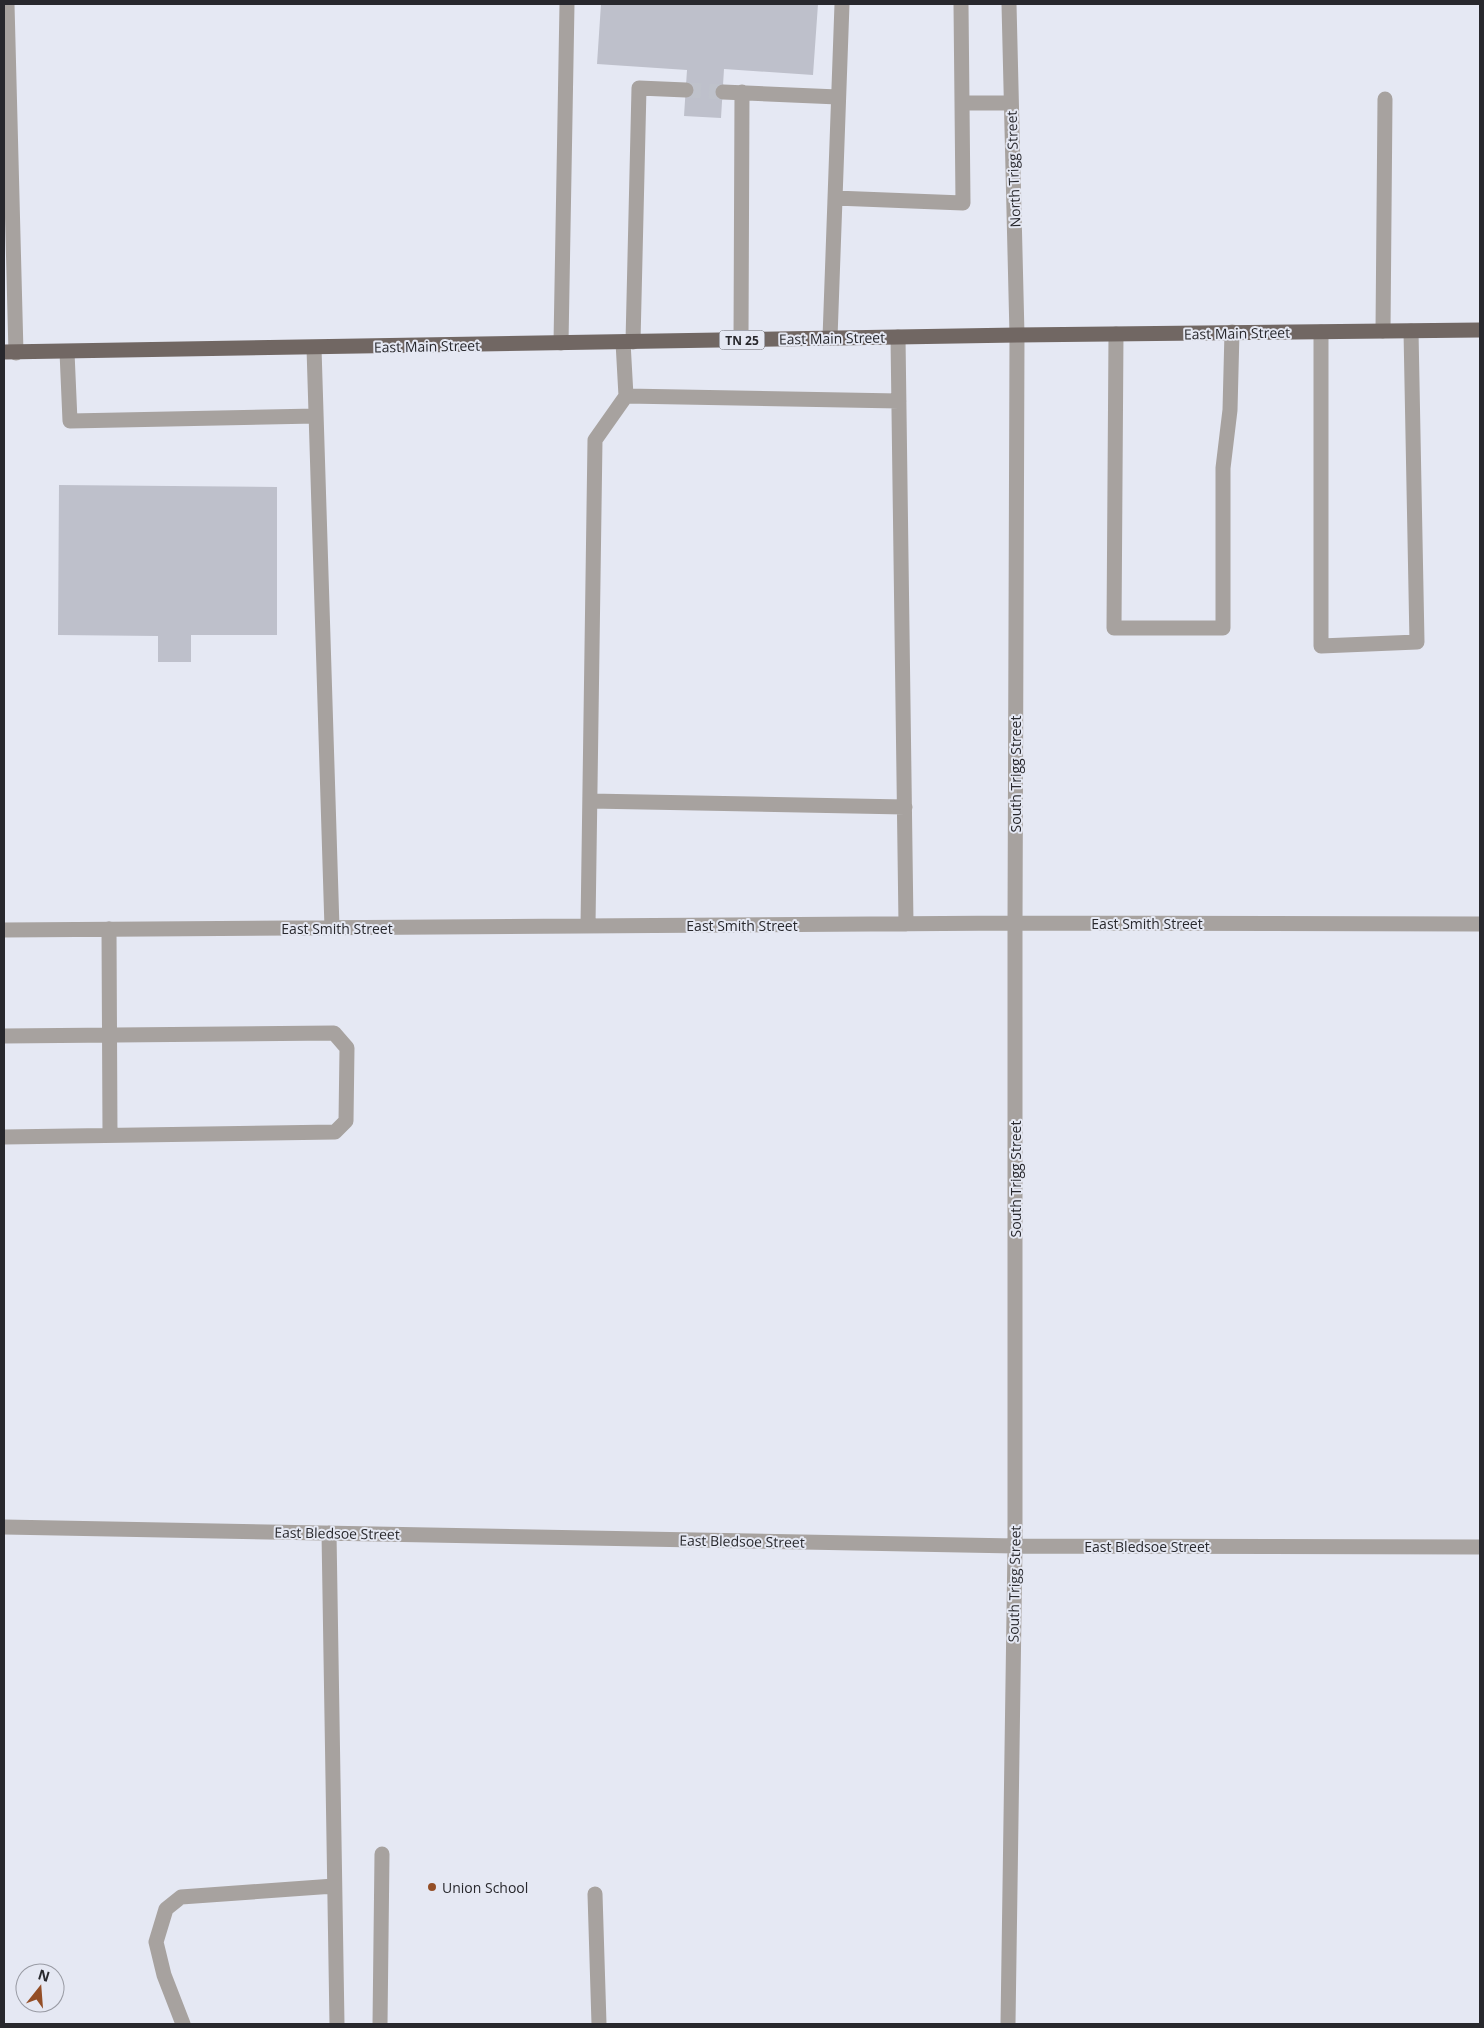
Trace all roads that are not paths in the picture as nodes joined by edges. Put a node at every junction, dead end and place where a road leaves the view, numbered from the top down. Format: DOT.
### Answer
graph roads {
  1 [pos="7,4"];
  2 [pos="567,4"];
  3 [pos="842,4"];
  4 [pos="961,4"];
  5 [pos="1008,4"];
  6 [pos="6,31"];
  7 [pos="686,90"];
  8 [pos="723,92"];
  9 [pos="742,92"];
  10 [pos="838,96"];
  11 [pos="1385,99"];
  12 [pos="962,103"];
  13 [pos="1011,103"];
  14 [pos="835,198"];
  15 [pos="1480,330"];
  16 [pos="1383,331"];
  17 [pos="1411,331"];
  18 [pos="1232,332"];
  19 [pos="1321,332"];
  20 [pos="1116,334"];
  21 [pos="1017,335"];
  22 [pos="898,337"];
  23 [pos="830,338"];
  24 [pos="740,340"];
  25 [pos="628,342"];
  26 [pos="561,343"];
  27 [pos="314,348"];
  28 [pos="67,352"];
  29 [pos="10,353"];
  30 [pos="626,396"];
  31 [pos="898,401"];
  32 [pos="316,416"];
  33 [pos="590,801"];
  34 [pos="905,807"];
  35 [pos="1014,923"];
  36 [pos="906,924"];
  37 [pos="1480,924"];
  38 [pos="588,926"];
  39 [pos="332,928"];
  40 [pos="108,929"];
  41 [pos="4,930"];
  42 [pos="109,1034"];
  43 [pos="4,1036"];
  44 [pos="110,1135"];
  45 [pos="4,1137"];
  46 [pos="4,1527"];
  47 [pos="328,1533"];
  48 [pos="1015,1546"];
  49 [pos="1480,1546"];
  50 [pos="382,1854"];
  51 [pos="334,1886"];
  52 [pos="595,1894"];
  53 [pos="183,2024"];
  54 [pos="336,2024"];
  55 [pos="380,2024"];
  56 [pos="599,2024"];
  57 [pos="1008,2024"];
  1 -- 6 [label="street"];
  2 -- 26 [label="street"];
  3 -- 10 [label="street"];
  4 -- 12 [label="street"];
  5 -- 13 [label="street, North Trigg Street"];
  6 -- 29 [label="street"];
  7 -- 25 [label="street"];
  8 -- 9 [label="street"];
  9 -- 10 [label="street"];
  9 -- 24 [label="street"];
  10 -- 14 [label="street"];
  11 -- 16 [label="street"];
  12 -- 13 [label="street"];
  12 -- 14 [label="street"];
  13 -- 21 [label="street, North Trigg Street"];
  14 -- 23 [label="street"];
  15 -- 17 [label="main road, East Main Street / TN 25"];
  16 -- 17 [label="main road, East Main Street / TN 25"];
  16 -- 19 [label="main road, East Main Street / TN 25"];
  17 -- 19 [label="street"];
  18 -- 19 [label="main road, East Main Street / TN 25"];
  18 -- 20 [label="main road, East Main Street / TN 25"];
  18 -- 20 [label="street"];
  20 -- 21 [label="main road, East Main Street / TN 25"];
  21 -- 22 [label="main road, East Main Street / TN 25"];
  21 -- 35 [label="street, South Trigg Street"];
  22 -- 23 [label="main road, East Main Street / TN 25"];
  22 -- 31 [label="street"];
  23 -- 24 [label="main road, East Main Street / TN 25"];
  24 -- 25 [label="main road, East Main Street / TN 25"];
  25 -- 26 [label="main road, East Main Street / TN 25"];
  25 -- 30 [label="street"];
  26 -- 27 [label="main road, East Main Street / TN 25"];
  27 -- 28 [label="main road, East Main Street / TN 25"];
  27 -- 32 [label="street"];
  28 -- 29 [label="main road, East Main Street / TN 25"];
  28 -- 32 [label="street"];
  30 -- 31 [label="street"];
  30 -- 33 [label="street"];
  31 -- 34 [label="street"];
  32 -- 39 [label="street"];
  33 -- 34 [label="street"];
  33 -- 38 [label="street"];
  34 -- 36 [label="street"];
  35 -- 36 [label="street, East Smith Street"];
  35 -- 37 [label="street, East Smith Street"];
  35 -- 48 [label="street, South Trigg Street"];
  36 -- 38 [label="street, East Smith Street"];
  38 -- 39 [label="street, East Smith Street"];
  39 -- 40 [label="street, East Smith Street"];
  40 -- 41 [label="street, East Smith Street"];
  40 -- 42 [label="street"];
  42 -- 43 [label="street"];
  42 -- 44 [label="street"];
  42 -- 44 [label="street"];
  44 -- 45 [label="street"];
  46 -- 47 [label="street, East Bledsoe Street"];
  47 -- 48 [label="street, East Bledsoe Street"];
  47 -- 51 [label="street"];
  48 -- 49 [label="street, East Bledsoe Street"];
  48 -- 57 [label="street, South Trigg Street"];
  50 -- 55 [label="street"];
  51 -- 53 [label="street"];
  51 -- 54 [label="street"];
  52 -- 56 [label="street"];
}
